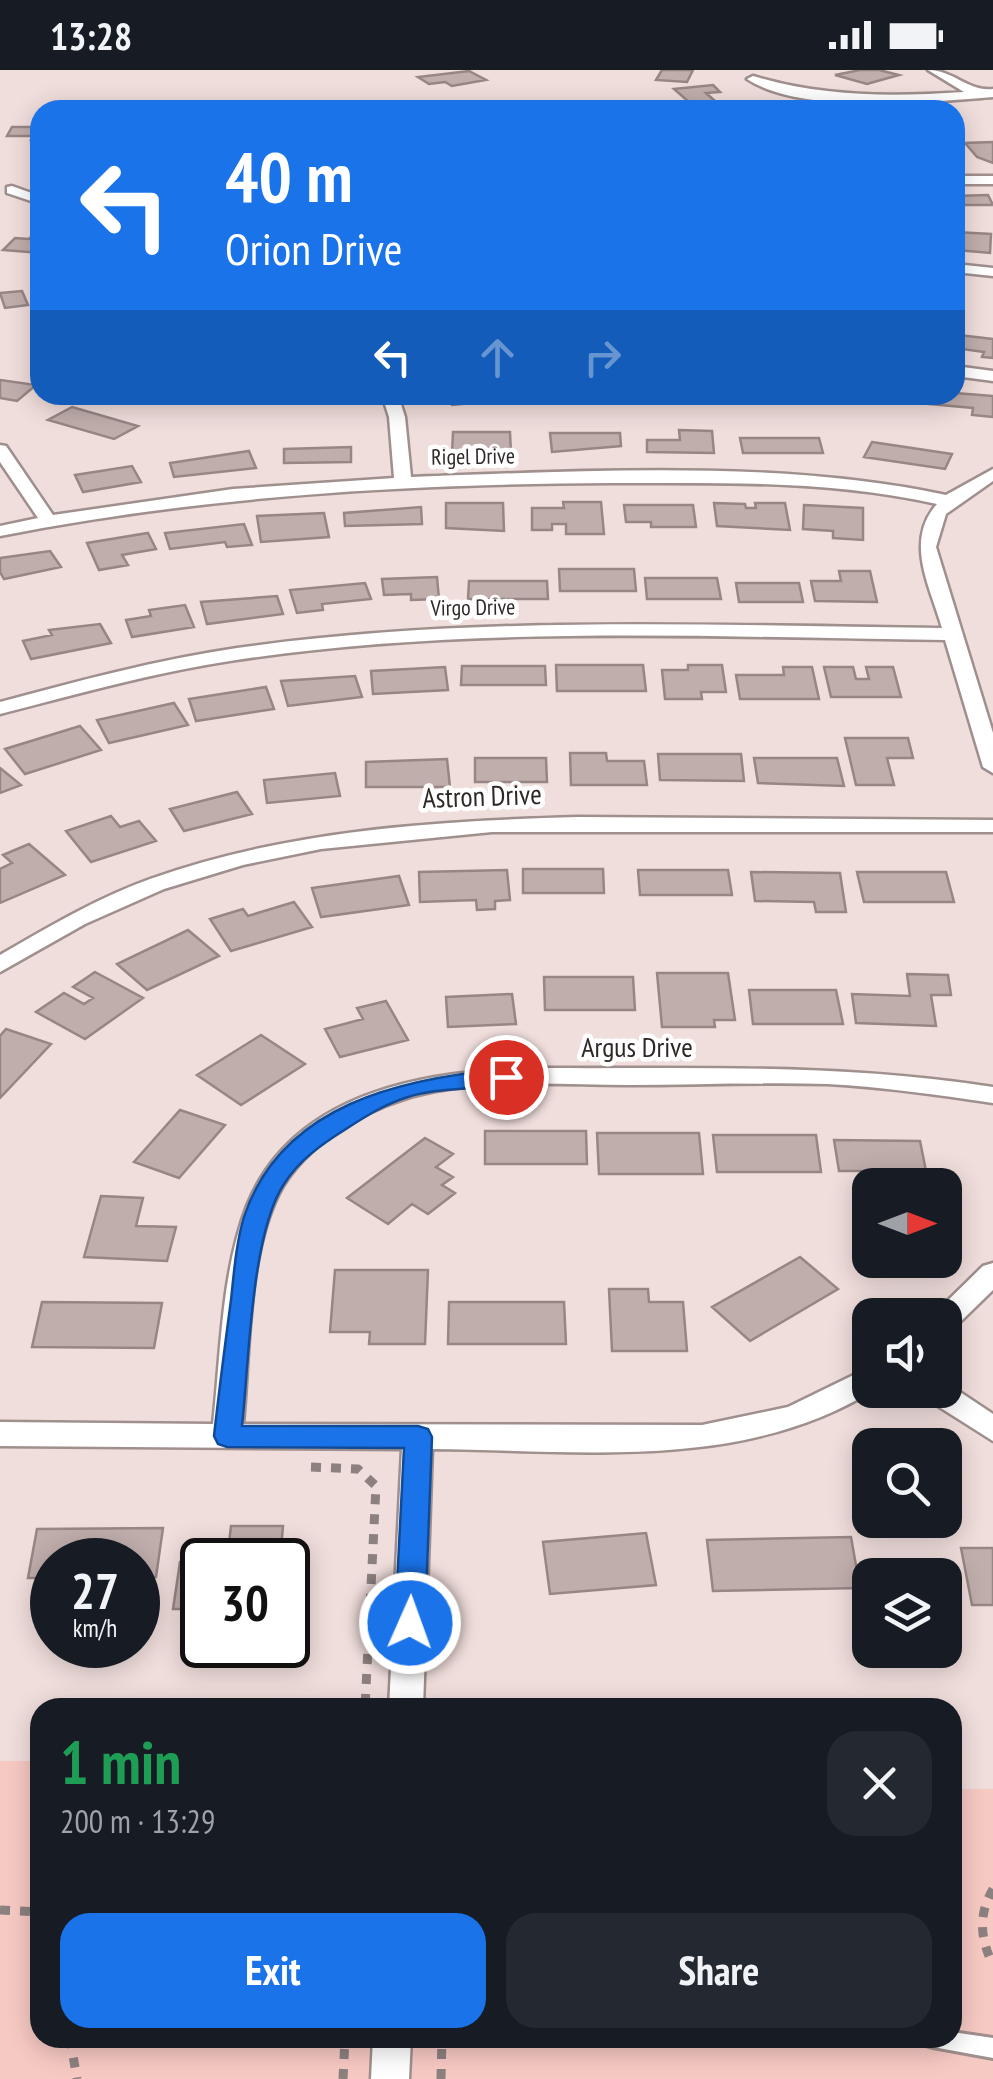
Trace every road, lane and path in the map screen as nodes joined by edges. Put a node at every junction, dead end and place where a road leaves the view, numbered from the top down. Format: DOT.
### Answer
graph roads {
  1 [pos="934,70"];
  2 [pos="754,79"];
  3 [pos="993,94"];
  4 [pos="978,95"];
  5 [pos="993,103"];
  6 [pos="965,180"];
  7 [pos="993,180"];
  8 [pos="965,269"];
  9 [pos="993,272"];
  10 [pos="965,373"];
  11 [pos="993,376"];
  12 [pos="393,405"];
  13 [pos="0,450"];
  14 [pos="993,474"];
  15 [pos="403,480"];
  16 [pos="948,501"];
  17 [pos="48,520"];
  18 [pos="0,531"];
  19 [pos="954,634"];
  20 [pos="0,708"];
  21 [pos="993,766"];
  22 [pos="993,826"];
  23 [pos="0,964"];
  24 [pos="993,1095"];
  25 [pos="993,1274"];
  26 [pos="962,1304"];
  27 [pos="852,1389"];
  28 [pos="962,1408"];
  29 [pos="993,1429"];
  30 [pos="0,1434"];
  31 [pos="227,1436"];
  32 [pos="418,1437"];
  33 [pos="304,1467"];
  34 [pos="365,1698"];
  35 [pos="406,1698"];
  36 [pos="993,1889"];
  37 [pos="0,1910"];
  38 [pos="30,1912"];
  39 [pos="993,1965"];
  40 [pos="962,2043"];
  41 [pos="72,2048"];
  42 [pos="344,2048"];
  43 [pos="392,2048"];
  44 [pos="442,2048"];
  45 [pos="993,2048"];
  46 [pos="78,2079"];
  47 [pos="342,2079"];
  48 [pos="390,2079"];
  49 [pos="441,2079"];
  1 -- 4 [label="street"];
  2 -- 4 [label="street"];
  3 -- 4 [label="street"];
  4 -- 5 [label="street"];
  6 -- 7 [label="street"];
  8 -- 9 [label="street"];
  10 -- 11 [label="street"];
  12 -- 15 [label="street"];
  13 -- 17 [label="street"];
  14 -- 16 [label="street"];
  15 -- 16 [label="street, Rigel Drive"];
  15 -- 17 [label="street, Rigel Drive"];
  16 -- 19 [label="street"];
  17 -- 18 [label="street, Rigel Drive"];
  19 -- 20 [label="street, Virgo Drive"];
  19 -- 21 [label="street"];
  22 -- 23 [label="street, Astron Drive"];
  24 -- 31 [label="street, Argus Drive"];
  25 -- 26 [label="street"];
  27 -- 32 [label="street"];
  28 -- 29 [label="street"];
  30 -- 31 [label="street"];
  31 -- 32 [label="street"];
  32 -- 35 [label="street"];
  33 -- 34 [label="path"];
  36 -- 39 [label="path"];
  37 -- 38 [label="path"];
  40 -- 45 [label="lane"];
  41 -- 46 [label="path"];
  42 -- 47 [label="path"];
  43 -- 48 [label="street"];
  44 -- 49 [label="path"];
}
